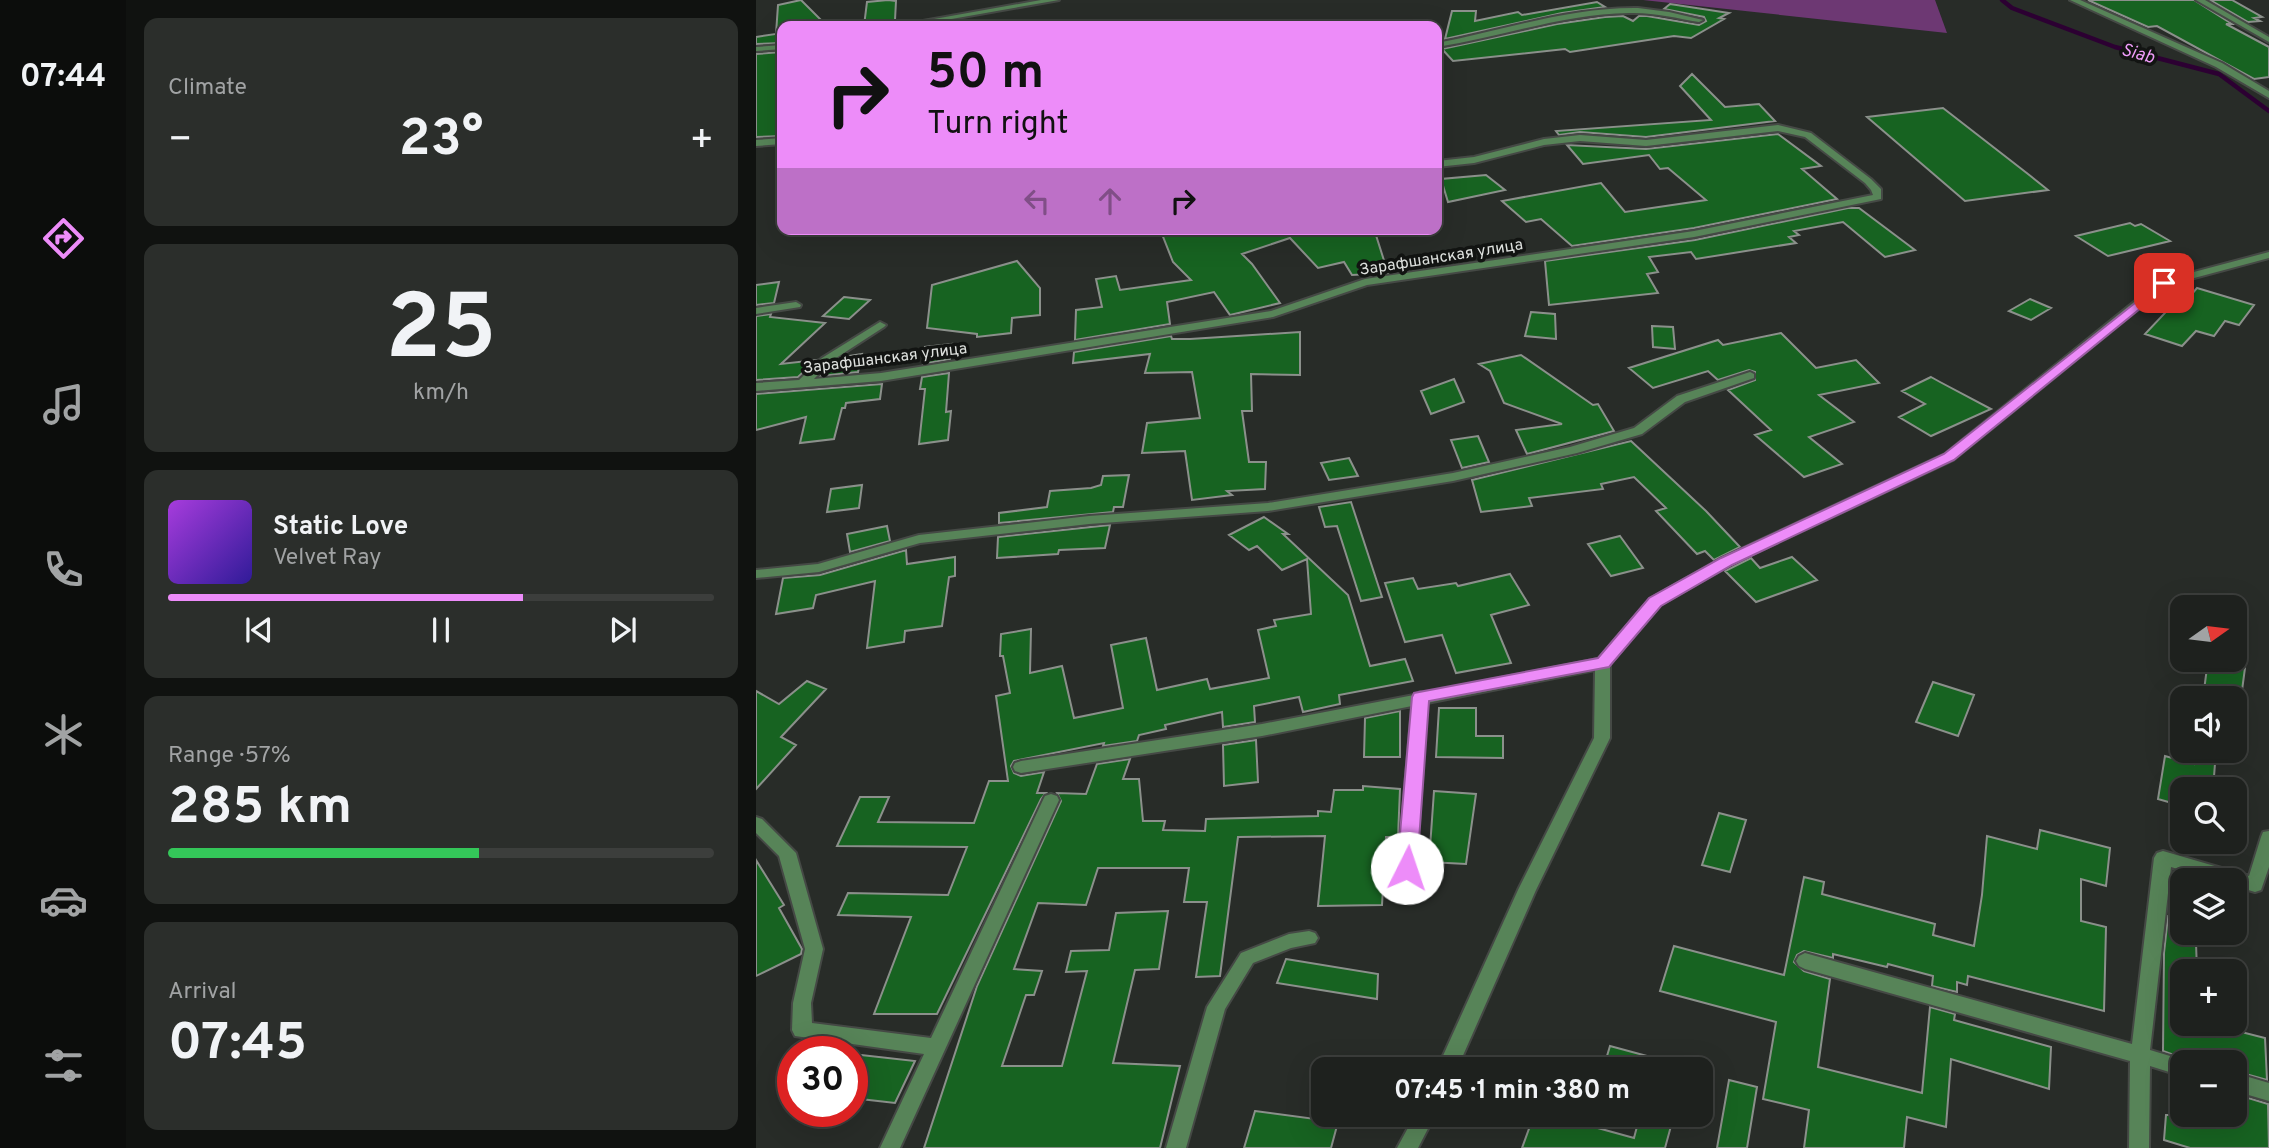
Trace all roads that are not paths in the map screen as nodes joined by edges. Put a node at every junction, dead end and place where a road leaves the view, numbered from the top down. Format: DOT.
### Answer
graph roads {
  1 [pos="1055,0"];
  2 [pos="2074,0"];
  3 [pos="2200,0"];
  4 [pos="1699,20"];
  5 [pos="929,21"];
  6 [pos="2269,40"];
  7 [pos="1442,44"];
  8 [pos="777,47"];
  9 [pos="756,48"];
  10 [pos="2269,95"];
  11 [pos="777,141"];
  12 [pos="756,143"];
  13 [pos="1442,164"];
  14 [pos="2269,255"];
  15 [pos="796,305"];
  16 [pos="756,311"];
  17 [pos="880,325"];
  18 [pos="1750,376"];
  19 [pos="803,383"];
  20 [pos="756,387"];
  21 [pos="756,574"];
  22 [pos="1603,663"];
  23 [pos="1420,697"];
  24 [pos="1021,767"];
  25 [pos="1051,800"];
  26 [pos="756,823"];
  27 [pos="2269,837"];
  28 [pos="1407,868"];
  29 [pos="1309,938"];
  30 [pos="1805,961"];
  31 [pos="936,1047"];
  32 [pos="2140,1055"];
  33 [pos="1452,1057"];
  34 [pos="2170,1064"];
  35 [pos="2247,1086"];
  36 [pos="2269,1092"];
  37 [pos="1418,1127"];
  38 [pos="890,1148"];
  39 [pos="1176,1148"];
  40 [pos="1407,1148"];
  41 [pos="2139,1148"];
  1 -- 5 [label="street"];
  2 -- 10 [label="street"];
  3 -- 6 [label="street"];
  4 -- 7 [label="street"];
  8 -- 9 [label="street"];
  11 -- 12 [label="street"];
  13 -- 19 [label="street, Зарафшанская улица"];
  14 -- 22 [label="street"];
  15 -- 16 [label="street"];
  17 -- 19 [label="street"];
  18 -- 21 [label="street"];
  19 -- 20 [label="street, Зарафшанская улица"];
  22 -- 23 [label="street"];
  22 -- 33 [label="street"];
  23 -- 24 [label="street"];
  23 -- 28 [label="street"];
  25 -- 31 [label="street"];
  26 -- 31 [label="street"];
  27 -- 32 [label="street"];
  29 -- 39 [label="street"];
  30 -- 32 [label="street"];
  31 -- 38 [label="street"];
  32 -- 34 [label="street"];
  32 -- 41 [label="street"];
  35 -- 36 [label="street"];
  37 -- 40 [label="street"];
}
